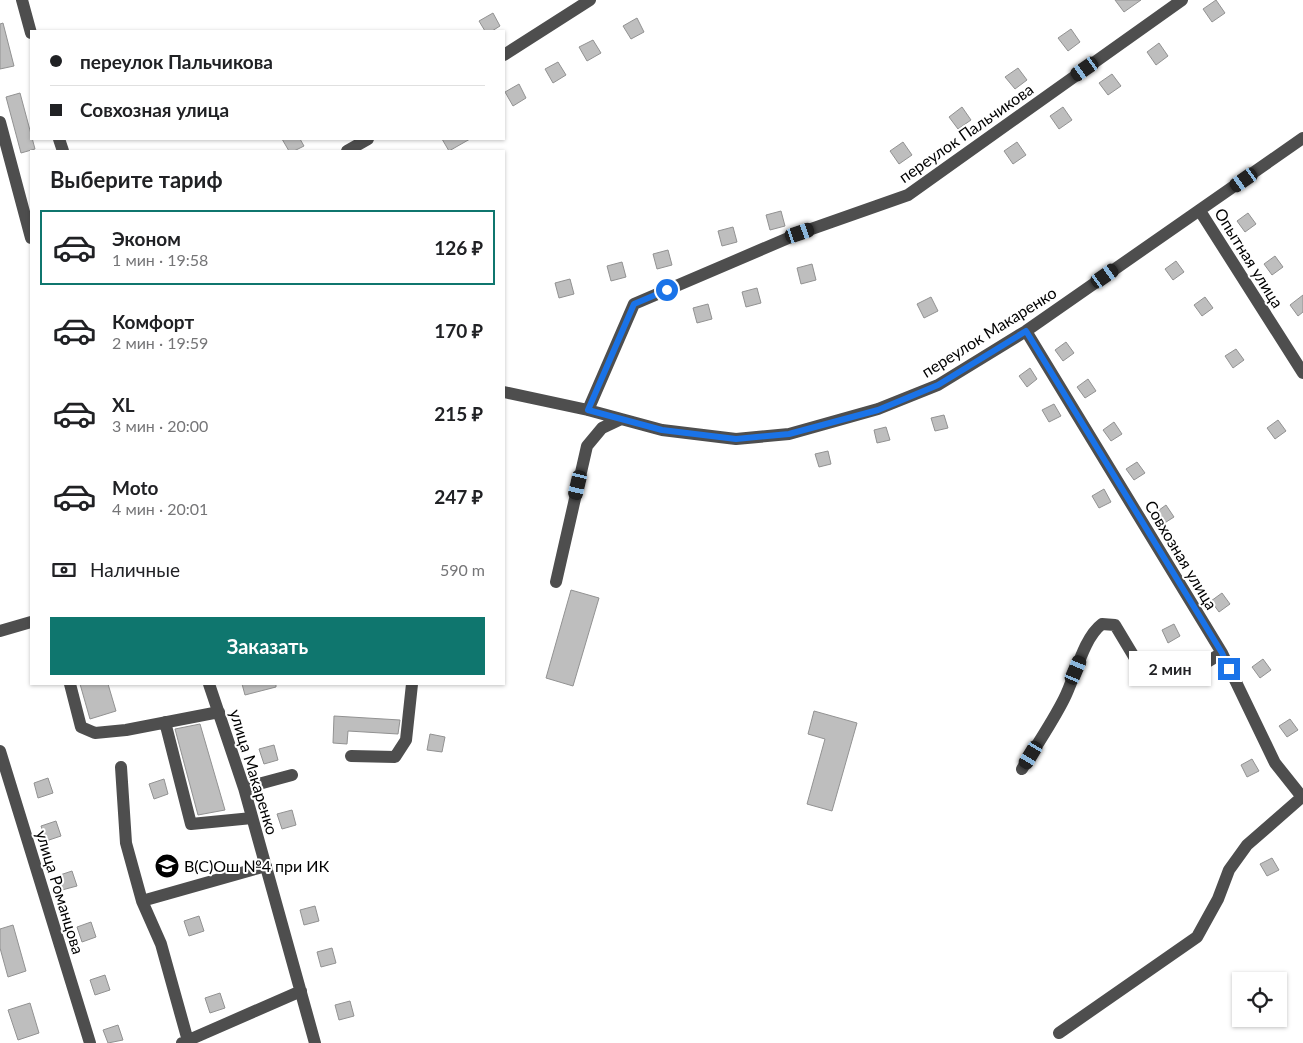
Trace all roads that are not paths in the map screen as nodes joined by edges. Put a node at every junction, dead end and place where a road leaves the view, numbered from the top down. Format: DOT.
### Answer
graph roads {
  1 [pos="22,0"];
  2 [pos="590,0"];
  3 [pos="1182,0"];
  4 [pos="30,30"];
  5 [pos="505,54"];
  6 [pos="0,122"];
  7 [pos="1303,138"];
  8 [pos="366,140"];
  9 [pos="350,150"];
  10 [pos="1200,211"];
  11 [pos="30,234"];
  12 [pos="1026,331"];
  13 [pos="1303,373"];
  14 [pos="505,392"];
  15 [pos="588,410"];
  16 [pos="621,419"];
  17 [pos="556,582"];
  18 [pos="30,622"];
  19 [pos="0,631"];
  20 [pos="1222,653"];
  21 [pos="70,685"];
  22 [pos="209,685"];
  23 [pos="412,685"];
  24 [pos="219,712"];
  25 [pos="164,722"];
  26 [pos="0,751"];
  27 [pos="351,756"];
  28 [pos="121,767"];
  29 [pos="1022,769"];
  30 [pos="292,775"];
  31 [pos="244,788"];
  32 [pos="1302,796"];
  33 [pos="252,818"];
  34 [pos="266,866"];
  35 [pos="142,901"];
  36 [pos="301,991"];
  37 [pos="1059,1033"];
  38 [pos="185,1042"];
  39 [pos="90,1043"];
  40 [pos="315,1043"];
  1 -- 4 [label="street"];
  2 -- 5 [label="street"];
  3 -- 15 [label="street, переулок Пальчикова"];
  6 -- 11 [label="street"];
  7 -- 10 [label="street, переулок Макаренко"];
  8 -- 9 [label="street"];
  10 -- 12 [label="street, переулок Макаренко"];
  10 -- 13 [label="street, Опытная улица"];
  12 -- 16 [label="street, переулок Макаренко"];
  12 -- 20 [label="street, Совхозная улица"];
  14 -- 15 [label="street, переулок Макаренко"];
  15 -- 16 [label="street, переулок Макаренко"];
  16 -- 17 [label="street"];
  18 -- 19 [label="street"];
  20 -- 29 [label="street"];
  20 -- 32 [label="street, Совхозная улица"];
  21 -- 25 [label="street"];
  22 -- 24 [label="street, улица Макаренко"];
  23 -- 27 [label="street"];
  24 -- 25 [label="street"];
  24 -- 31 [label="street, улица Макаренко"];
  25 -- 33 [label="street"];
  26 -- 39 [label="street, улица Романцова"];
  28 -- 35 [label="street"];
  30 -- 31 [label="street"];
  31 -- 33 [label="street, улица Макаренко"];
  32 -- 37 [label="street"];
  33 -- 34 [label="street, улица Макаренко"];
  34 -- 35 [label="street"];
  34 -- 36 [label="street, улица Макаренко"];
  35 -- 38 [label="street"];
  36 -- 38 [label="street"];
  36 -- 40 [label="street, улица Макаренко"];
}
